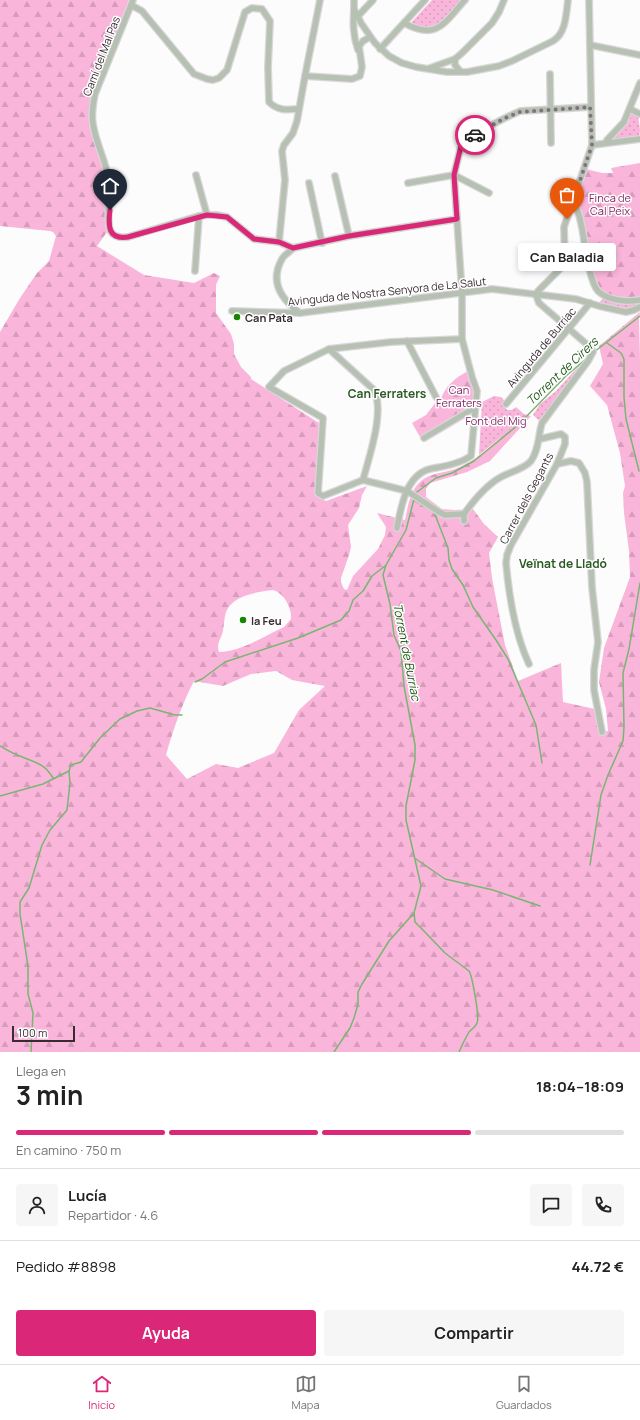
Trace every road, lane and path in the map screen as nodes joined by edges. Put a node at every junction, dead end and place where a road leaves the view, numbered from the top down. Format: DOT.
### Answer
graph roads {
  1 [pos="320,0"];
  2 [pos="354,0"];
  3 [pos="373,0"];
  4 [pos="425,0"];
  5 [pos="465,0"];
  6 [pos="504,0"];
  7 [pos="568,0"];
  8 [pos="589,0"];
  9 [pos="132,3"];
  10 [pos="354,9"];
  11 [pos="358,16"];
  12 [pos="404,24"];
  13 [pos="370,37"];
  14 [pos="590,45"];
  15 [pos="380,48"];
  16 [pos="359,53"];
  17 [pos="640,55"];
  18 [pos="455,59"];
  19 [pos="430,68"];
  20 [pos="460,71"];
  21 [pos="550,74"];
  22 [pos="305,76"];
  23 [pos="640,83"];
  24 [pos="590,107"];
  25 [pos="298,109"];
  26 [pos="551,109"];
  27 [pos="630,109"];
  28 [pos="640,114"];
  29 [pos="640,139"];
  30 [pos="551,143"];
  31 [pos="606,143"];
  32 [pos="592,145"];
  33 [pos="196,175"];
  34 [pos="454,175"];
  35 [pos="335,176"];
  36 [pos="309,183"];
  37 [pos="408,183"];
  38 [pos="489,193"];
  39 [pos="573,202"];
  40 [pos="207,215"];
  41 [pos="199,216"];
  42 [pos="457,219"];
  43 [pos="349,236"];
  44 [pos="279,242"];
  45 [pos="322,243"];
  46 [pos="293,248"];
  47 [pos="195,271"];
  48 [pos="462,293"];
  49 [pos="536,295"];
  50 [pos="640,300"];
  51 [pos="590,303"];
  52 [pos="640,307"];
  53 [pos="232,311"];
  54 [pos="300,313"];
  55 [pos="569,328"];
  56 [pos="462,339"];
  57 [pos="407,342"];
  58 [pos="329,349"];
  59 [pos="436,397"];
  60 [pos="506,404"];
  61 [pos="476,407"];
  62 [pos="424,438"];
  63 [pos="540,439"];
  64 [pos="557,464"];
  65 [pos="363,480"];
  66 [pos="407,491"];
  67 [pos="464,514"];
  68 [pos="464,521"];
  69 [pos="398,528"];
  70 [pos="528,664"];
  71 [pos="602,732"];
  1 -- 22 [label="street"];
  2 -- 10 [label="street"];
  3 -- 11 [label="street"];
  4 -- 12 [label="street"];
  5 -- 12 [label="street"];
  6 -- 18 [label="street"];
  7 -- 20 [label="street"];
  8 -- 14 [label="street"];
  9 -- 25 [label="street"];
  9 -- 41 [label="street, Camí del Mal Pas"];
  10 -- 11 [label="street"];
  10 -- 16 [label="street"];
  11 -- 13 [label="street"];
  12 -- 15 [label="street"];
  13 -- 15 [label="street"];
  13 -- 16 [label="street"];
  14 -- 17 [label="street"];
  14 -- 24 [label="street"];
  15 -- 19 [label="street"];
  16 -- 22 [label="street"];
  18 -- 19 [label="street"];
  18 -- 20 [label="street"];
  19 -- 20 [label="street"];
  21 -- 26 [label="street"];
  22 -- 25 [label="street"];
  23 -- 27 [label="street"];
  24 -- 26 [label="street"];
  24 -- 32 [label="street"];
  25 -- 44 [label="street"];
  26 -- 30 [label="street"];
  26 -- 34 [label="street"];
  27 -- 28 [label="street"];
  27 -- 31 [label="street"];
  29 -- 31 [label="street"];
  31 -- 32 [label="street"];
  32 -- 39 [label="street"];
  33 -- 40 [label="street"];
  34 -- 37 [label="street"];
  34 -- 38 [label="street"];
  34 -- 42 [label="street"];
  35 -- 43 [label="street"];
  36 -- 45 [label="street"];
  39 -- 49 [label="street"];
  39 -- 50 [label="street"];
  40 -- 41 [label="street, Camí del Mal Pas"];
  40 -- 44 [label="street, Camí del Mal Pas"];
  41 -- 47 [label="street"];
  42 -- 43 [label="street"];
  42 -- 48 [label="street"];
  43 -- 45 [label="street"];
  44 -- 46 [label="street, Camí del Mal Pas"];
  45 -- 46 [label="street"];
  46 -- 54 [label="street"];
  48 -- 49 [label="street, Avinguda de Nostra Senyora de La Salut"];
  48 -- 54 [label="street, Avinguda de Nostra Senyora de La Salut"];
  48 -- 56 [label="street"];
  49 -- 51 [label="street, Avinguda de Nostra Senyora de La Salut"];
  49 -- 55 [label="street"];
  51 -- 52 [label="street, Avinguda de Nostra Senyora de La Salut"];
  51 -- 55 [label="street, Avinguda de Burriac"];
  53 -- 54 [label="street, Avinguda de Nostra Senyora de La Salut"];
  55 -- 60 [label="street, Avinguda de Burriac"];
  55 -- 63 [label="street"];
  56 -- 57 [label="street"];
  56 -- 61 [label="street"];
  57 -- 58 [label="street"];
  57 -- 59 [label="street"];
  58 -- 65 [label="street"];
  58 -- 65 [label="street"];
  61 -- 62 [label="street"];
  61 -- 66 [label="street"];
  63 -- 64 [label="street, Carrer dels Gegants"];
  63 -- 67 [label="street"];
  64 -- 70 [label="street, Carrer dels Gegants"];
  64 -- 71 [label="street"];
  65 -- 66 [label="street"];
  66 -- 67 [label="street"];
  66 -- 69 [label="street"];
  67 -- 68 [label="street"];
}
